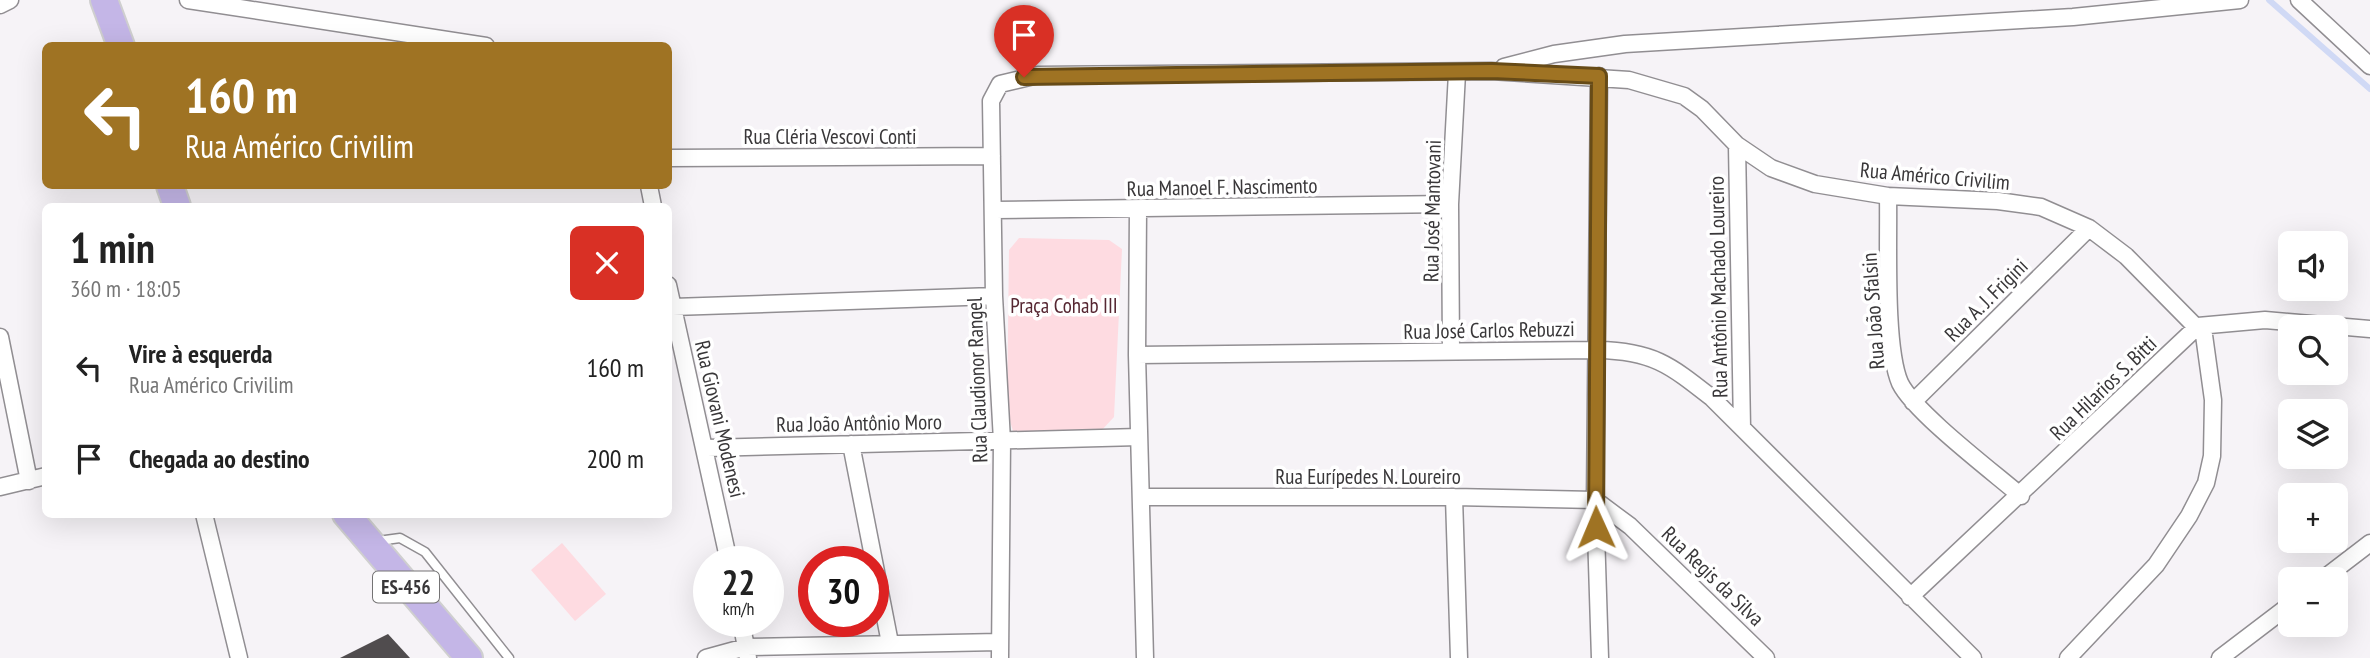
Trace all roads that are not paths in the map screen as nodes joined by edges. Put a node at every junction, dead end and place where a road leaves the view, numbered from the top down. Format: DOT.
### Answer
graph roads {
  1 [pos="10,0"];
  2 [pos="91,0"];
  3 [pos="104,0"];
  4 [pos="188,0"];
  5 [pos="2240,0"];
  6 [pos="2299,0"];
  7 [pos="0,5"];
  8 [pos="120,41"];
  9 [pos="460,42"];
  10 [pos="2370,66"];
  11 [pos="1492,71"];
  12 [pos="1457,73"];
  13 [pos="1599,76"];
  14 [pos="991,101"];
  15 [pos="1737,145"];
  16 [pos="992,156"];
  17 [pos="672,158"];
  18 [pos="1888,196"];
  19 [pos="1450,204"];
  20 [pos="995,210"];
  21 [pos="1138,210"];
  22 [pos="2088,228"];
  23 [pos="994,296"];
  24 [pos="672,303"];
  25 [pos="673,307"];
  26 [pos="2199,326"];
  27 [pos="2370,329"];
  28 [pos="0,337"];
  29 [pos="1598,350"];
  30 [pos="1451,351"];
  31 [pos="1137,355"];
  32 [pos="1913,402"];
  33 [pos="1742,428"];
  34 [pos="1139,437"];
  35 [pos="1002,441"];
  36 [pos="852,444"];
  37 [pos="707,448"];
  38 [pos="42,477"];
  39 [pos="29,481"];
  40 [pos="0,486"];
  41 [pos="2021,496"];
  42 [pos="1141,497"];
  43 [pos="1454,497"];
  44 [pos="1595,500"];
  45 [pos="205,518"];
  46 [pos="349,518"];
  47 [pos="368,542"];
  48 [pos="2370,543"];
  49 [pos="726,546"];
  50 [pos="2339,567"];
  51 [pos="1910,597"];
  52 [pos="2278,614"];
  53 [pos="890,643"];
  54 [pos="999,650"];
  55 [pos="747,652"];
  56 [pos="239,658"];
  57 [pos="469,658"];
  58 [pos="509,658"];
  59 [pos="706,658"];
  60 [pos="1145,658"];
  61 [pos="1459,658"];
  62 [pos="1600,658"];
  63 [pos="1766,658"];
  64 [pos="1973,658"];
  65 [pos="2068,658"];
  66 [pos="2220,658"];
  1 -- 7 [label="street"];
  2 -- 8 [label="main road"];
  3 -- 8 [label="main road"];
  4 -- 9 [label="street"];
  5 -- 11 [label="street"];
  6 -- 10 [label="street"];
  11 -- 12 [label="street, Rua Américo Crivilim"];
  11 -- 13 [label="street, Rua Américo Crivilim"];
  12 -- 14 [label="street, Rua Américo Crivilim"];
  12 -- 19 [label="street, Rua José Mantovani"];
  13 -- 15 [label="street, Rua Américo Crivilim"];
  13 -- 29 [label="street"];
  14 -- 16 [label="street, Rua Claudionor Rangel"];
  15 -- 18 [label="street, Rua Américo Crivilim"];
  15 -- 33 [label="street, Rua Antônio Machado Loureiro"];
  16 -- 17 [label="street, Rua Cléria Vescovi Conti"];
  16 -- 20 [label="street, Rua Claudionor Rangel"];
  18 -- 22 [label="street, Rua Américo Crivilim"];
  18 -- 32 [label="street, Rua João Sfalsin"];
  19 -- 21 [label="street, Rua Manoel F. Nascimento"];
  19 -- 30 [label="street, Rua José Mantovani"];
  20 -- 21 [label="street, Rua Manoel F. Nascimento"];
  20 -- 23 [label="street, Rua Claudionor Rangel"];
  21 -- 31 [label="street"];
  22 -- 26 [label="street, Rua Américo Crivilim"];
  22 -- 32 [label="street, Rua A. J. Frigini"];
  23 -- 25 [label="street"];
  23 -- 35 [label="street, Rua Claudionor Rangel"];
  24 -- 25 [label="street, Rua Giovani Modenesi"];
  25 -- 37 [label="street, Rua Giovani Modenesi"];
  26 -- 27 [label="street"];
  26 -- 41 [label="street, Rua Hilarios S. Bitti"];
  26 -- 65 [label="street, Rua Américo Crivilim"];
  28 -- 39 [label="street"];
  29 -- 30 [label="street, Rua José Carlos Rebuzzi"];
  29 -- 33 [label="street, Rua José Carlos Rebuzzi"];
  29 -- 44 [label="street"];
  30 -- 31 [label="street, Rua José Carlos Rebuzzi"];
  31 -- 34 [label="street"];
  32 -- 41 [label="street, Rua João Sfalsin"];
  33 -- 51 [label="street, Rua José Carlos Rebuzzi"];
  34 -- 35 [label="street, Rua João Antônio Moro"];
  34 -- 42 [label="street"];
  35 -- 36 [label="street, Rua João Antônio Moro"];
  35 -- 54 [label="street, Rua Claudionor Rangel"];
  36 -- 37 [label="street, Rua João Antônio Moro"];
  36 -- 53 [label="street"];
  37 -- 49 [label="street, Rua Giovani Modenesi"];
  38 -- 39 [label="street"];
  39 -- 40 [label="street"];
  41 -- 51 [label="street, Rua Hilarios S. Bitti"];
  42 -- 43 [label="street, Rua Eurípedes N. Loureiro"];
  42 -- 60 [label="street"];
  43 -- 44 [label="street, Rua Eurípedes N. Loureiro"];
  43 -- 61 [label="street"];
  44 -- 62 [label="street"];
  44 -- 63 [label="street, Rua Regis da Silva"];
  45 -- 56 [label="street"];
  46 -- 47 [label="main road, ES-456"];
  47 -- 57 [label="main road, ES-456"];
  47 -- 58 [label="lane"];
  48 -- 50 [label="street"];
  51 -- 64 [label="street, Rua José Carlos Rebuzzi"];
  52 -- 66 [label="street"];
  53 -- 54 [label="street"];
  53 -- 55 [label="street"];
  55 -- 59 [label="street"];
}
